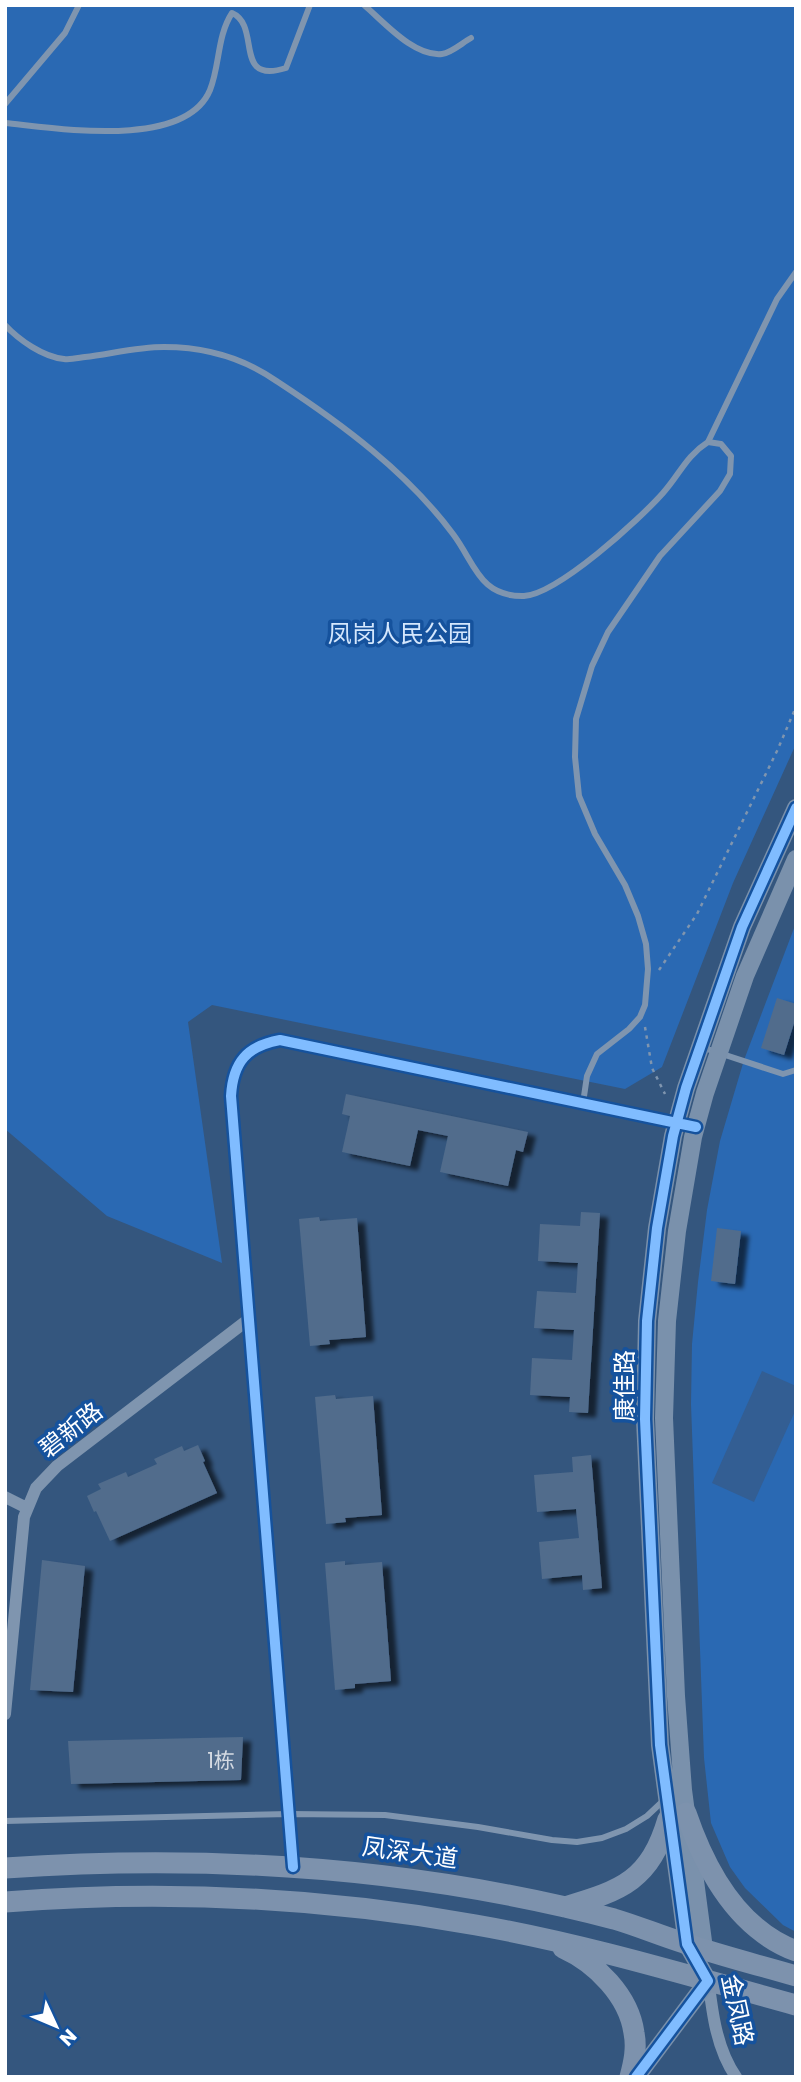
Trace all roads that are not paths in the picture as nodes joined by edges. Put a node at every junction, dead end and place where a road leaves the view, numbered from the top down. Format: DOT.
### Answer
graph roads {
  1 [pos="79,5"];
  2 [pos="310,5"];
  3 [pos="364,5"];
  4 [pos="471,38"];
  5 [pos="5,104"];
  6 [pos="5,123"];
  7 [pos="796,272"];
  8 [pos="5,325"];
  9 [pos="708,442"];
  10 [pos="796,808"];
  11 [pos="796,859"];
  12 [pos="699,1047"];
  13 [pos="718,1053"];
  14 [pos="796,1070"];
  15 [pos="583,1103"];
  16 [pos="677,1123"];
  17 [pos="696,1126"];
  18 [pos="249,1319"];
  19 [pos="5,1497"];
  20 [pos="27,1508"];
  21 [pos="5,1714"];
  22 [pos="673,1810"];
  23 [pos="289,1814"];
  24 [pos="5,1821"];
  25 [pos="293,1867"];
  26 [pos="5,1868"];
  27 [pos="5,1902"];
  28 [pos="564,1907"];
  29 [pos="539,1937"];
  30 [pos="695,1947"];
  31 [pos="796,1951"];
  32 [pos="796,1976"];
  33 [pos="708,1981"];
  34 [pos="796,2006"];
  35 [pos="630,2077"];
  36 [pos="636,2077"];
  37 [pos="736,2077"];
  1 -- 5 [label="lane"];
  2 -- 6 [label="lane"];
  3 -- 4 [label="lane"];
  7 -- 9 [label="lane"];
  8 -- 9 [label="lane"];
  9 -- 15 [label="lane"];
  10 -- 12 [label="street, 康佳路"];
  11 -- 13 [label="street, 康佳路"];
  12 -- 13 [label="lane"];
  12 -- 16 [label="street, 康佳路"];
  13 -- 14 [label="lane"];
  13 -- 17 [label="street, 康佳路"];
  15 -- 16 [label="street"];
  15 -- 18 [label="street"];
  16 -- 17 [label="street"];
  16 -- 22 [label="street, 康佳路"];
  17 -- 22 [label="street, 康佳路"];
  18 -- 20 [label="street, 碧新路"];
  18 -- 23 [label="street"];
  19 -- 20 [label="street"];
  20 -- 21 [label="street, 碧新路"];
  22 -- 23 [label="lane"];
  22 -- 28 [label="main road"];
  22 -- 30 [label="street, 康佳路"];
  22 -- 31 [label="main road"];
  23 -- 24 [label="lane"];
  23 -- 25 [label="street"];
  25 -- 26 [label="main road, 凤深大道"];
  25 -- 28 [label="main road, 凤深大道"];
  27 -- 29 [label="main road"];
  28 -- 30 [label="main road, 凤深大道"];
  29 -- 33 [label="main road"];
  29 -- 35 [label="main road"];
  30 -- 32 [label="main road, 凤深大道"];
  30 -- 33 [label="street, 康佳路"];
  33 -- 34 [label="main road"];
  33 -- 36 [label="street"];
  33 -- 37 [label="street, 金凤路"];
}
